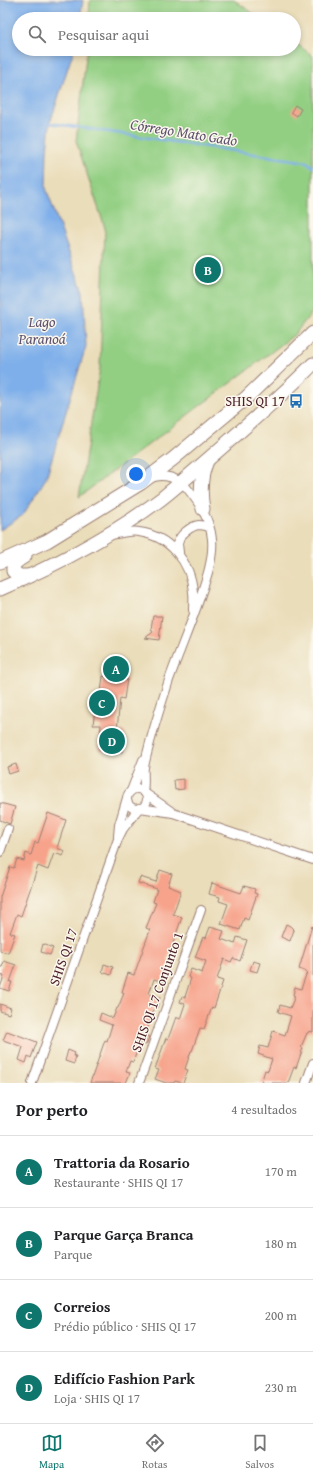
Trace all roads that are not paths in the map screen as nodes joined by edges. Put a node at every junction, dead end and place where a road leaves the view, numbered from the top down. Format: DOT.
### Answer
graph roads {
  1 [pos="313,333"];
  2 [pos="313,364"];
  3 [pos="264,382"];
  4 [pos="247,397"];
  5 [pos="278,398"];
  6 [pos="259,415"];
  7 [pos="207,461"];
  8 [pos="142,482"];
  9 [pos="182,482"];
  10 [pos="203,509"];
  11 [pos="209,527"];
  12 [pos="104,536"];
  13 [pos="47,541"];
  14 [pos="179,553"];
  15 [pos="0,562"];
  16 [pos="30,576"];
  17 [pos="0,589"];
  18 [pos="192,618"];
  19 [pos="149,747"];
  20 [pos="144,792"];
  21 [pos="129,795"];
  22 [pos="140,808"];
  23 [pos="173,812"];
  24 [pos="8,829"];
  25 [pos="118,839"];
  26 [pos="0,852"];
  27 [pos="313,860"];
  28 [pos="200,910"];
  29 [pos="313,1063"];
  30 [pos="32,1083"];
  31 [pos="139,1083"];
  32 [pos="306,1083"];
  1 -- 3 [label="main road"];
  2 -- 5 [label="main road"];
  3 -- 4 [label="main road"];
  3 -- 5 [label="main road"];
  4 -- 6 [label="main road"];
  4 -- 8 [label="main road"];
  5 -- 6 [label="main road"];
  6 -- 7 [label="main road"];
  7 -- 9 [label="main road"];
  7 -- 10 [label="main road"];
  8 -- 9 [label="street"];
  8 -- 13 [label="main road"];
  9 -- 10 [label="street, SHIS QI 17"];
  9 -- 12 [label="main road"];
  10 -- 11 [label="street, SHIS QI 17"];
  11 -- 14 [label="street"];
  11 -- 18 [label="street, SHIS QI 17"];
  12 -- 14 [label="street, SHIS QI 17"];
  12 -- 16 [label="main road"];
  13 -- 15 [label="main road"];
  13 -- 16 [label="main road"];
  14 -- 18 [label="street, SHIS QI 17"];
  16 -- 17 [label="main road"];
  18 -- 19 [label="street, SHIS QI 17"];
  19 -- 20 [label="street, SHIS QI 17"];
  19 -- 21 [label="street, SHIS QI 17"];
  20 -- 21 [label="street"];
  20 -- 22 [label="street"];
  20 -- 23 [label="street"];
  21 -- 22 [label="street"];
  21 -- 25 [label="street, SHIS QI 17"];
  22 -- 23 [label="street"];
  22 -- 25 [label="street, SHIS QI 17"];
  23 -- 27 [label="street"];
  24 -- 26 [label="street"];
  25 -- 30 [label="street, SHIS QI 17"];
  28 -- 31 [label="street, SHIS QI 17 Conjunto 1"];
  29 -- 32 [label="street"];
}
